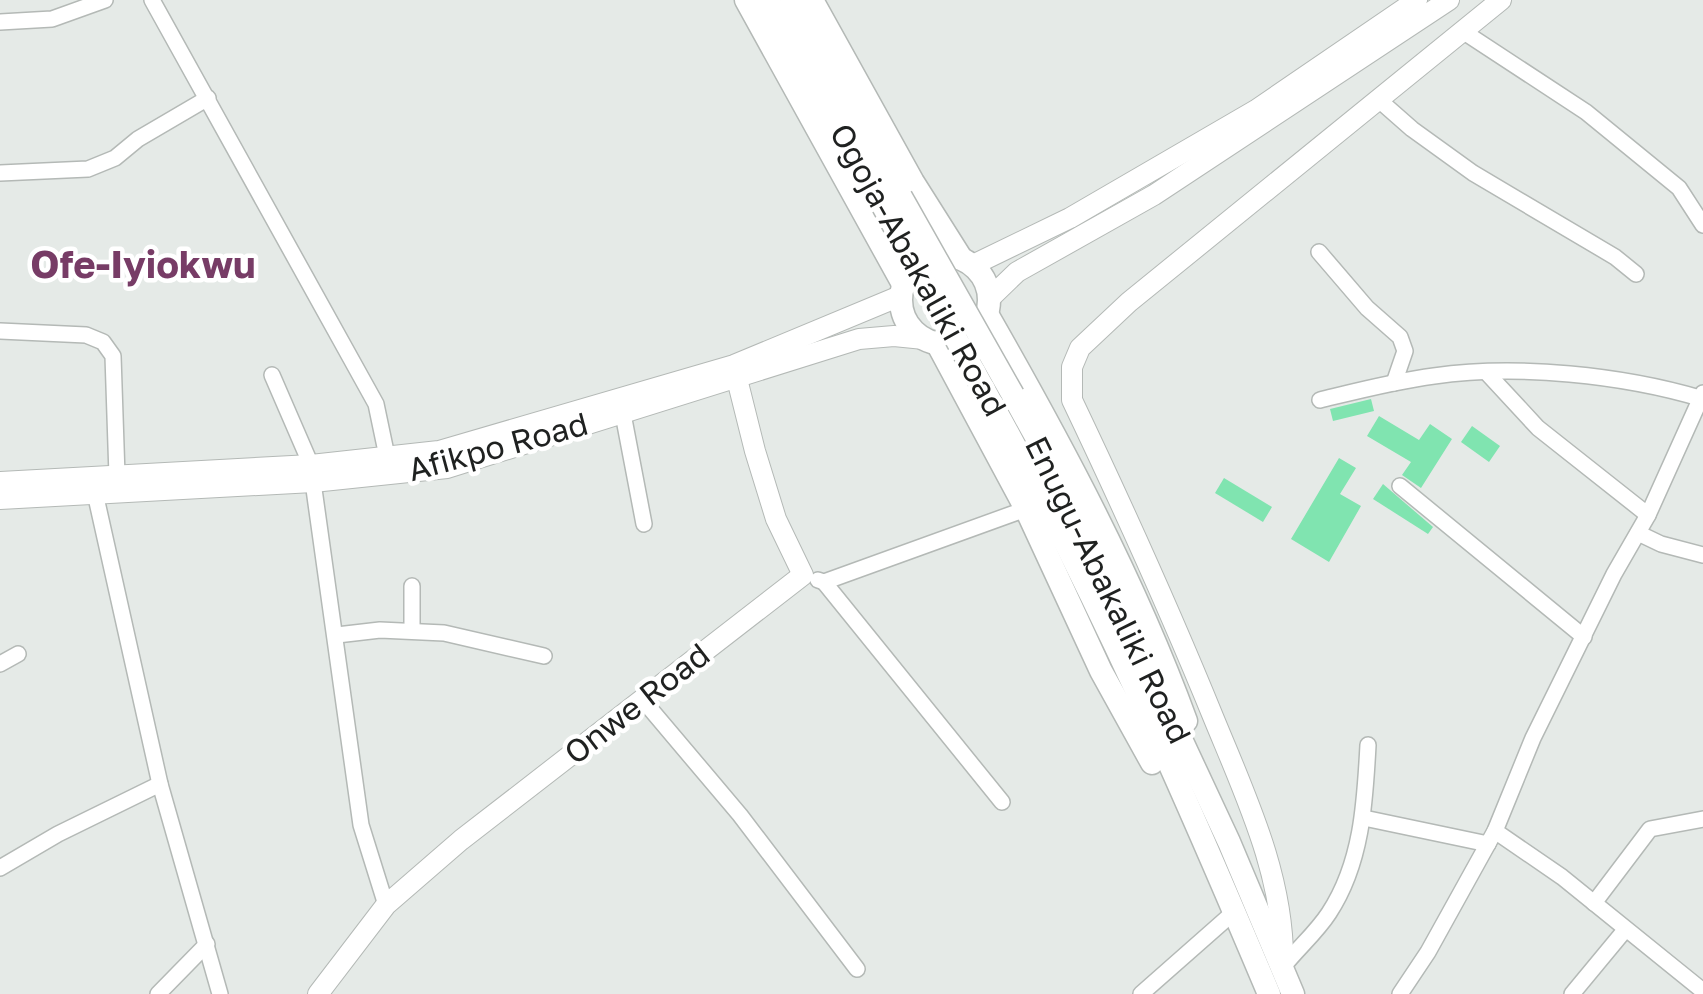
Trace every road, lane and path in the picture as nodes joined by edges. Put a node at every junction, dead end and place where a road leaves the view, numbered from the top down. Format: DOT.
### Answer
graph roads {
  1 [pos="106,0"];
  2 [pos="152,0"];
  3 [pos="746,0"];
  4 [pos="768,0"];
  5 [pos="791,0"];
  6 [pos="812,0"];
  7 [pos="1417,0"];
  8 [pos="1450,0"];
  9 [pos="1500,0"];
  10 [pos="0,22"];
  11 [pos="1464,32"];
  12 [pos="208,98"];
  13 [pos="1379,100"];
  14 [pos="0,173"];
  15 [pos="1133,194"];
  16 [pos="892,201"];
  17 [pos="1703,225"];
  18 [pos="1319,252"];
  19 [pos="966,262"];
  20 [pos="1636,274"];
  21 [pos="901,290"];
  22 [pos="988,307"];
  23 [pos="0,332"];
  24 [pos="931,341"];
  25 [pos="736,372"];
  26 [pos="1487,373"];
  27 [pos="272,374"];
  28 [pos="1394,382"];
  29 [pos="1702,396"];
  30 [pos="1003,400"];
  31 [pos="1320,400"];
  32 [pos="623,414"];
  33 [pos="389,467"];
  34 [pos="312,473"];
  35 [pos="118,476"];
  36 [pos="0,482"];
  37 [pos="1400,486"];
  38 [pos="94,487"];
  39 [pos="0,499"];
  40 [pos="1026,509"];
  41 [pos="1648,515"];
  42 [pos="644,524"];
  43 [pos="1638,532"];
  44 [pos="1703,555"];
  45 [pos="803,575"];
  46 [pos="824,582"];
  47 [pos="412,586"];
  48 [pos="412,630"];
  49 [pos="337,636"];
  50 [pos="1584,637"];
  51 [pos="18,654"];
  52 [pos="544,656"];
  53 [pos="0,664"];
  54 [pos="642,699"];
  55 [pos="1368,745"];
  56 [pos="1165,760"];
  57 [pos="160,784"];
  58 [pos="1002,802"];
  59 [pos="1364,818"];
  60 [pos="1703,819"];
  61 [pos="1492,838"];
  62 [pos="1218,846"];
  63 [pos="0,868"];
  64 [pos="1594,903"];
  65 [pos="386,905"];
  66 [pos="1234,912"];
  67 [pos="1625,930"];
  68 [pos="207,944"];
  69 [pos="1282,967"];
  70 [pos="857,969"];
  71 [pos="1703,991"];
  72 [pos="158,994"];
  73 [pos="220,994"];
  74 [pos="318,994"];
  75 [pos="1141,994"];
  76 [pos="1270,994"];
  77 [pos="1293,994"];
  78 [pos="1400,994"];
  79 [pos="1572,994"];
  1 -- 10 [label="street"];
  2 -- 12 [label="street"];
  3 -- 21 [label="highway"];
  4 -- 16 [label="highway, Ogoja-Abakaliki Road"];
  5 -- 16 [label="highway, Ogoja-Abakaliki Road"];
  6 -- 19 [label="highway"];
  7 -- 15 [label="main road"];
  8 -- 15 [label="main road"];
  9 -- 11 [label="main road"];
  11 -- 13 [label="main road"];
  11 -- 17 [label="street"];
  12 -- 14 [label="street"];
  12 -- 33 [label="street"];
  13 -- 20 [label="street"];
  13 -- 69 [label="main road"];
  15 -- 19 [label="main road"];
  15 -- 22 [label="main road"];
  16 -- 30 [label="highway, Ogoja-Abakaliki Road, bridge"];
  18 -- 28 [label="street"];
  19 -- 21 [label="highway"];
  19 -- 22 [label="highway"];
  21 -- 24 [label="highway"];
  21 -- 25 [label="main road, Afikpo Road"];
  22 -- 24 [label="highway"];
  22 -- 62 [label="highway"];
  23 -- 35 [label="street"];
  24 -- 25 [label="main road, Afikpo Road"];
  24 -- 40 [label="highway"];
  25 -- 32 [label="main road, Afikpo Road"];
  25 -- 33 [label="main road, Afikpo Road"];
  25 -- 45 [label="main road"];
  26 -- 28 [label="street"];
  26 -- 29 [label="street"];
  26 -- 41 [label="street"];
  27 -- 34 [label="street"];
  28 -- 31 [label="street"];
  29 -- 41 [label="street"];
  30 -- 56 [label="highway, Ogoja-Abakaliki Road"];
  30 -- 62 [label="highway, Enugu-Abakaliki Road"];
  32 -- 33 [label="main road, Afikpo Road"];
  32 -- 42 [label="street"];
  33 -- 34 [label="main road, Afikpo Road"];
  34 -- 35 [label="main road, Afikpo Road"];
  34 -- 38 [label="main road, Afikpo Road"];
  34 -- 49 [label="street"];
  35 -- 38 [label="main road, Afikpo Road"];
  36 -- 38 [label="main road, Afikpo Road"];
  37 -- 50 [label="street"];
  38 -- 39 [label="main road, Afikpo Road"];
  38 -- 57 [label="street"];
  40 -- 46 [label="street"];
  40 -- 62 [label="highway"];
  41 -- 43 [label="street"];
  43 -- 44 [label="street"];
  43 -- 50 [label="street"];
  45 -- 46 [label="street"];
  45 -- 54 [label="main road, Onwe Road"];
  46 -- 58 [label="street"];
  47 -- 48 [label="street"];
  48 -- 49 [label="street"];
  48 -- 52 [label="street"];
  49 -- 65 [label="street"];
  50 -- 61 [label="street"];
  51 -- 53 [label="street"];
  54 -- 65 [label="main road, Onwe Road"];
  54 -- 70 [label="street"];
  55 -- 59 [label="street"];
  56 -- 62 [label="highway, Enugu-Abakaliki Road"];
  57 -- 63 [label="street"];
  57 -- 68 [label="street"];
  59 -- 61 [label="street"];
  59 -- 69 [label="street"];
  60 -- 64 [label="street"];
  61 -- 64 [label="street"];
  61 -- 78 [label="street"];
  62 -- 66 [label="highway, Enugu-Abakaliki Road"];
  62 -- 69 [label="highway, Enugu-Abakaliki Road"];
  64 -- 67 [label="street"];
  65 -- 74 [label="main road, Onwe Road"];
  66 -- 75 [label="street"];
  66 -- 76 [label="highway, Enugu-Abakaliki Road"];
  67 -- 71 [label="street"];
  67 -- 79 [label="street"];
  68 -- 72 [label="street"];
  68 -- 73 [label="street"];
  69 -- 77 [label="highway, Enugu-Abakaliki Road"];
}
